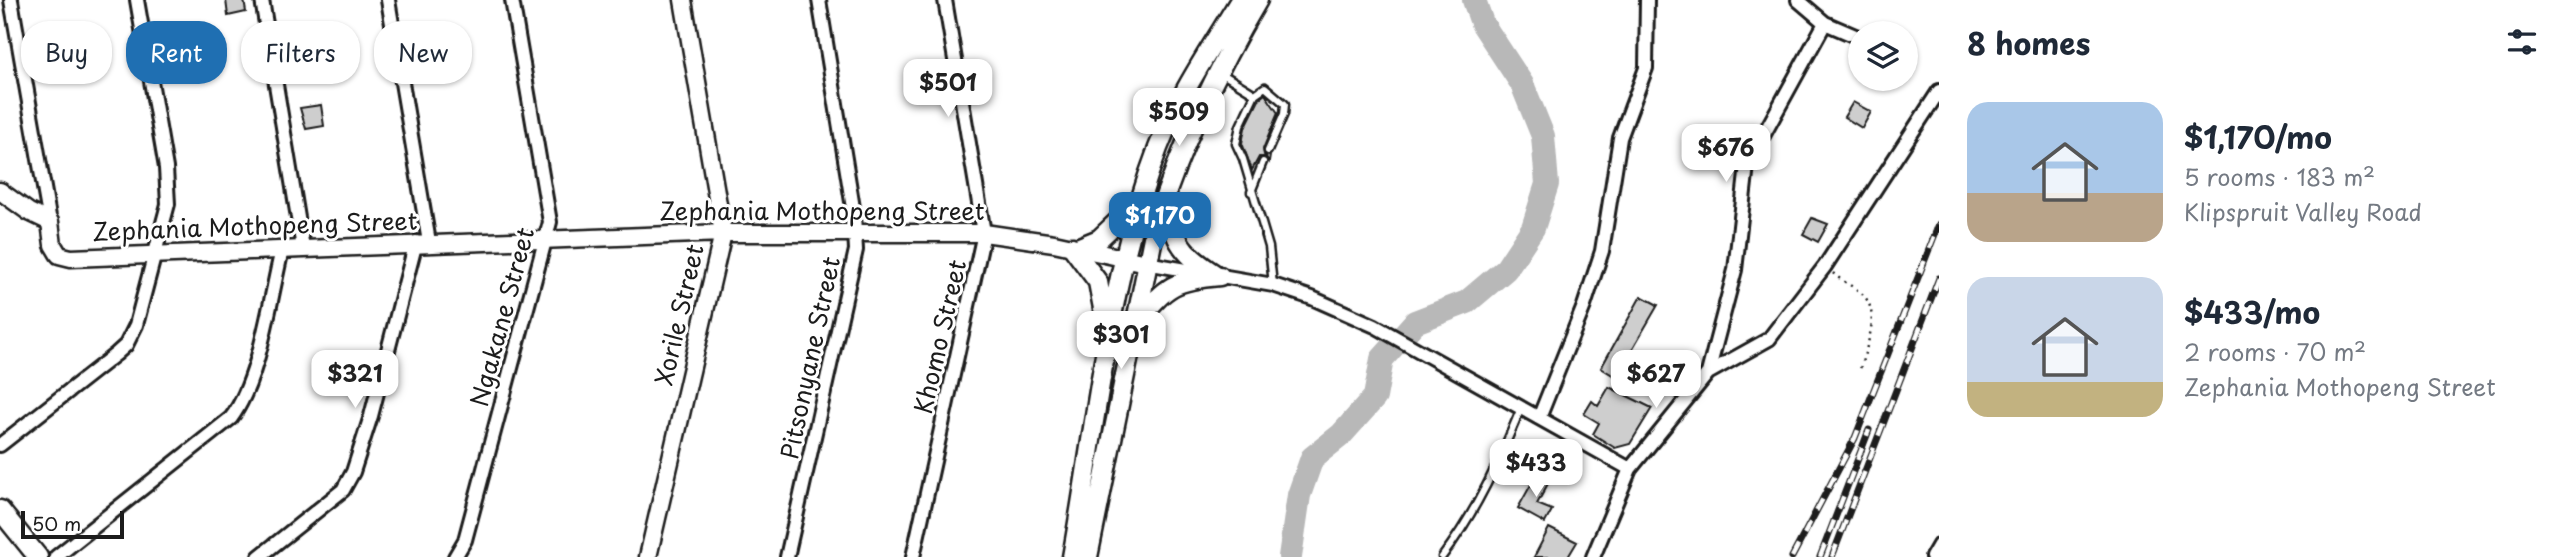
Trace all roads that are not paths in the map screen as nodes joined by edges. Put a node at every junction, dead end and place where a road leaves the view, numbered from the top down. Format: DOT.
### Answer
graph roads {
  1 [pos="11,0"];
  2 [pos="137,0"];
  3 [pos="262,0"];
  4 [pos="388,0"];
  5 [pos="512,0"];
  6 [pos="683,0"];
  7 [pos="819,0"];
  8 [pos="944,0"];
  9 [pos="1240,0"];
  10 [pos="1258,0"];
  11 [pos="1647,0"];
  12 [pos="1798,0"];
  13 [pos="1825,23"];
  14 [pos="1848,33"];
  15 [pos="1220,73"];
  16 [pos="1939,91"];
  17 [pos="1255,94"];
  18 [pos="1268,150"];
  19 [pos="1263,162"];
  20 [pos="0,191"];
  21 [pos="1166,191"];
  22 [pos="1251,192"];
  23 [pos="1141,198"];
  24 [pos="50,222"];
  25 [pos="723,233"];
  26 [pos="856,233"];
  27 [pos="984,233"];
  28 [pos="548,238"];
  29 [pos="423,242"];
  30 [pos="303,247"];
  31 [pos="1075,248"];
  32 [pos="282,250"];
  33 [pos="155,256"];
  34 [pos="1125,259"];
  35 [pos="1146,263"];
  36 [pos="1218,275"];
  37 [pos="1273,285"];
  38 [pos="1135,323"];
  39 [pos="1108,338"];
  40 [pos="1708,373"];
  41 [pos="1521,408"];
  42 [pos="1538,418"];
  43 [pos="0,445"];
  44 [pos="1630,469"];
  45 [pos="0,510"];
  46 [pos="1939,545"];
  47 [pos="38,557"];
  48 [pos="56,557"];
  49 [pos="259,557"];
  50 [pos="455,557"];
  51 [pos="648,557"];
  52 [pos="787,557"];
  53 [pos="913,557"];
  54 [pos="1072,557"];
  55 [pos="1088,557"];
  56 [pos="1442,557"];
  57 [pos="1593,557"];
  58 [pos="1932,557"];
  1 -- 24 [label="street"];
  2 -- 33 [label="street"];
  3 -- 30 [label="street"];
  4 -- 29 [label="street"];
  5 -- 28 [label="street, Ngakane Street"];
  6 -- 25 [label="street, Xorile Street"];
  7 -- 26 [label="street, Pitsonyane Street"];
  8 -- 27 [label="street, Khomo Street"];
  9 -- 23 [label="main road"];
  10 -- 15 [label="main road"];
  11 -- 42 [label="street"];
  12 -- 13 [label="street"];
  13 -- 14 [label="street"];
  13 -- 40 [label="street"];
  15 -- 17 [label="lane"];
  15 -- 21 [label="main road"];
  16 -- 40 [label="street"];
  17 -- 18 [label="lane"];
  17 -- 22 [label="lane"];
  19 -- 22 [label="lane"];
  20 -- 24 [label="street"];
  21 -- 35 [label="main road"];
  21 -- 36 [label="main road"];
  22 -- 37 [label="lane"];
  23 -- 31 [label="main road"];
  23 -- 34 [label="main road"];
  24 -- 33 [label="street, Zephania Mothopeng Street"];
  25 -- 26 [label="street, Zephania Mothopeng Street"];
  25 -- 28 [label="street, Zephania Mothopeng Street"];
  25 -- 51 [label="street, Xorile Street"];
  26 -- 27 [label="street, Zephania Mothopeng Street"];
  26 -- 52 [label="street, Pitsonyane Street"];
  27 -- 31 [label="street, Zephania Mothopeng Street"];
  27 -- 53 [label="street, Khomo Street"];
  28 -- 29 [label="street, Zephania Mothopeng Street"];
  28 -- 50 [label="street, Ngakane Street"];
  29 -- 30 [label="street, Zephania Mothopeng Street"];
  29 -- 49 [label="street"];
  30 -- 32 [label="street, Zephania Mothopeng Street"];
  31 -- 34 [label="street, Zephania Mothopeng Street"];
  31 -- 39 [label="main road"];
  32 -- 33 [label="street, Zephania Mothopeng Street"];
  32 -- 48 [label="street"];
  33 -- 43 [label="street"];
  34 -- 35 [label="street, Zephania Mothopeng Street"];
  34 -- 39 [label="main road"];
  35 -- 36 [label="street, Zephania Mothopeng Street"];
  35 -- 38 [label="main road"];
  36 -- 37 [label="street, Zephania Mothopeng Street"];
  36 -- 38 [label="main road"];
  37 -- 41 [label="street, Zephania Mothopeng Street"];
  38 -- 55 [label="main road"];
  39 -- 54 [label="main road"];
  40 -- 44 [label="street"];
  41 -- 42 [label="street, Zephania Mothopeng Street"];
  41 -- 56 [label="lane"];
  42 -- 44 [label="street, Zephania Mothopeng Street"];
  44 -- 57 [label="street"];
  45 -- 47 [label="main road"];
  46 -- 58 [label="street"];
}
